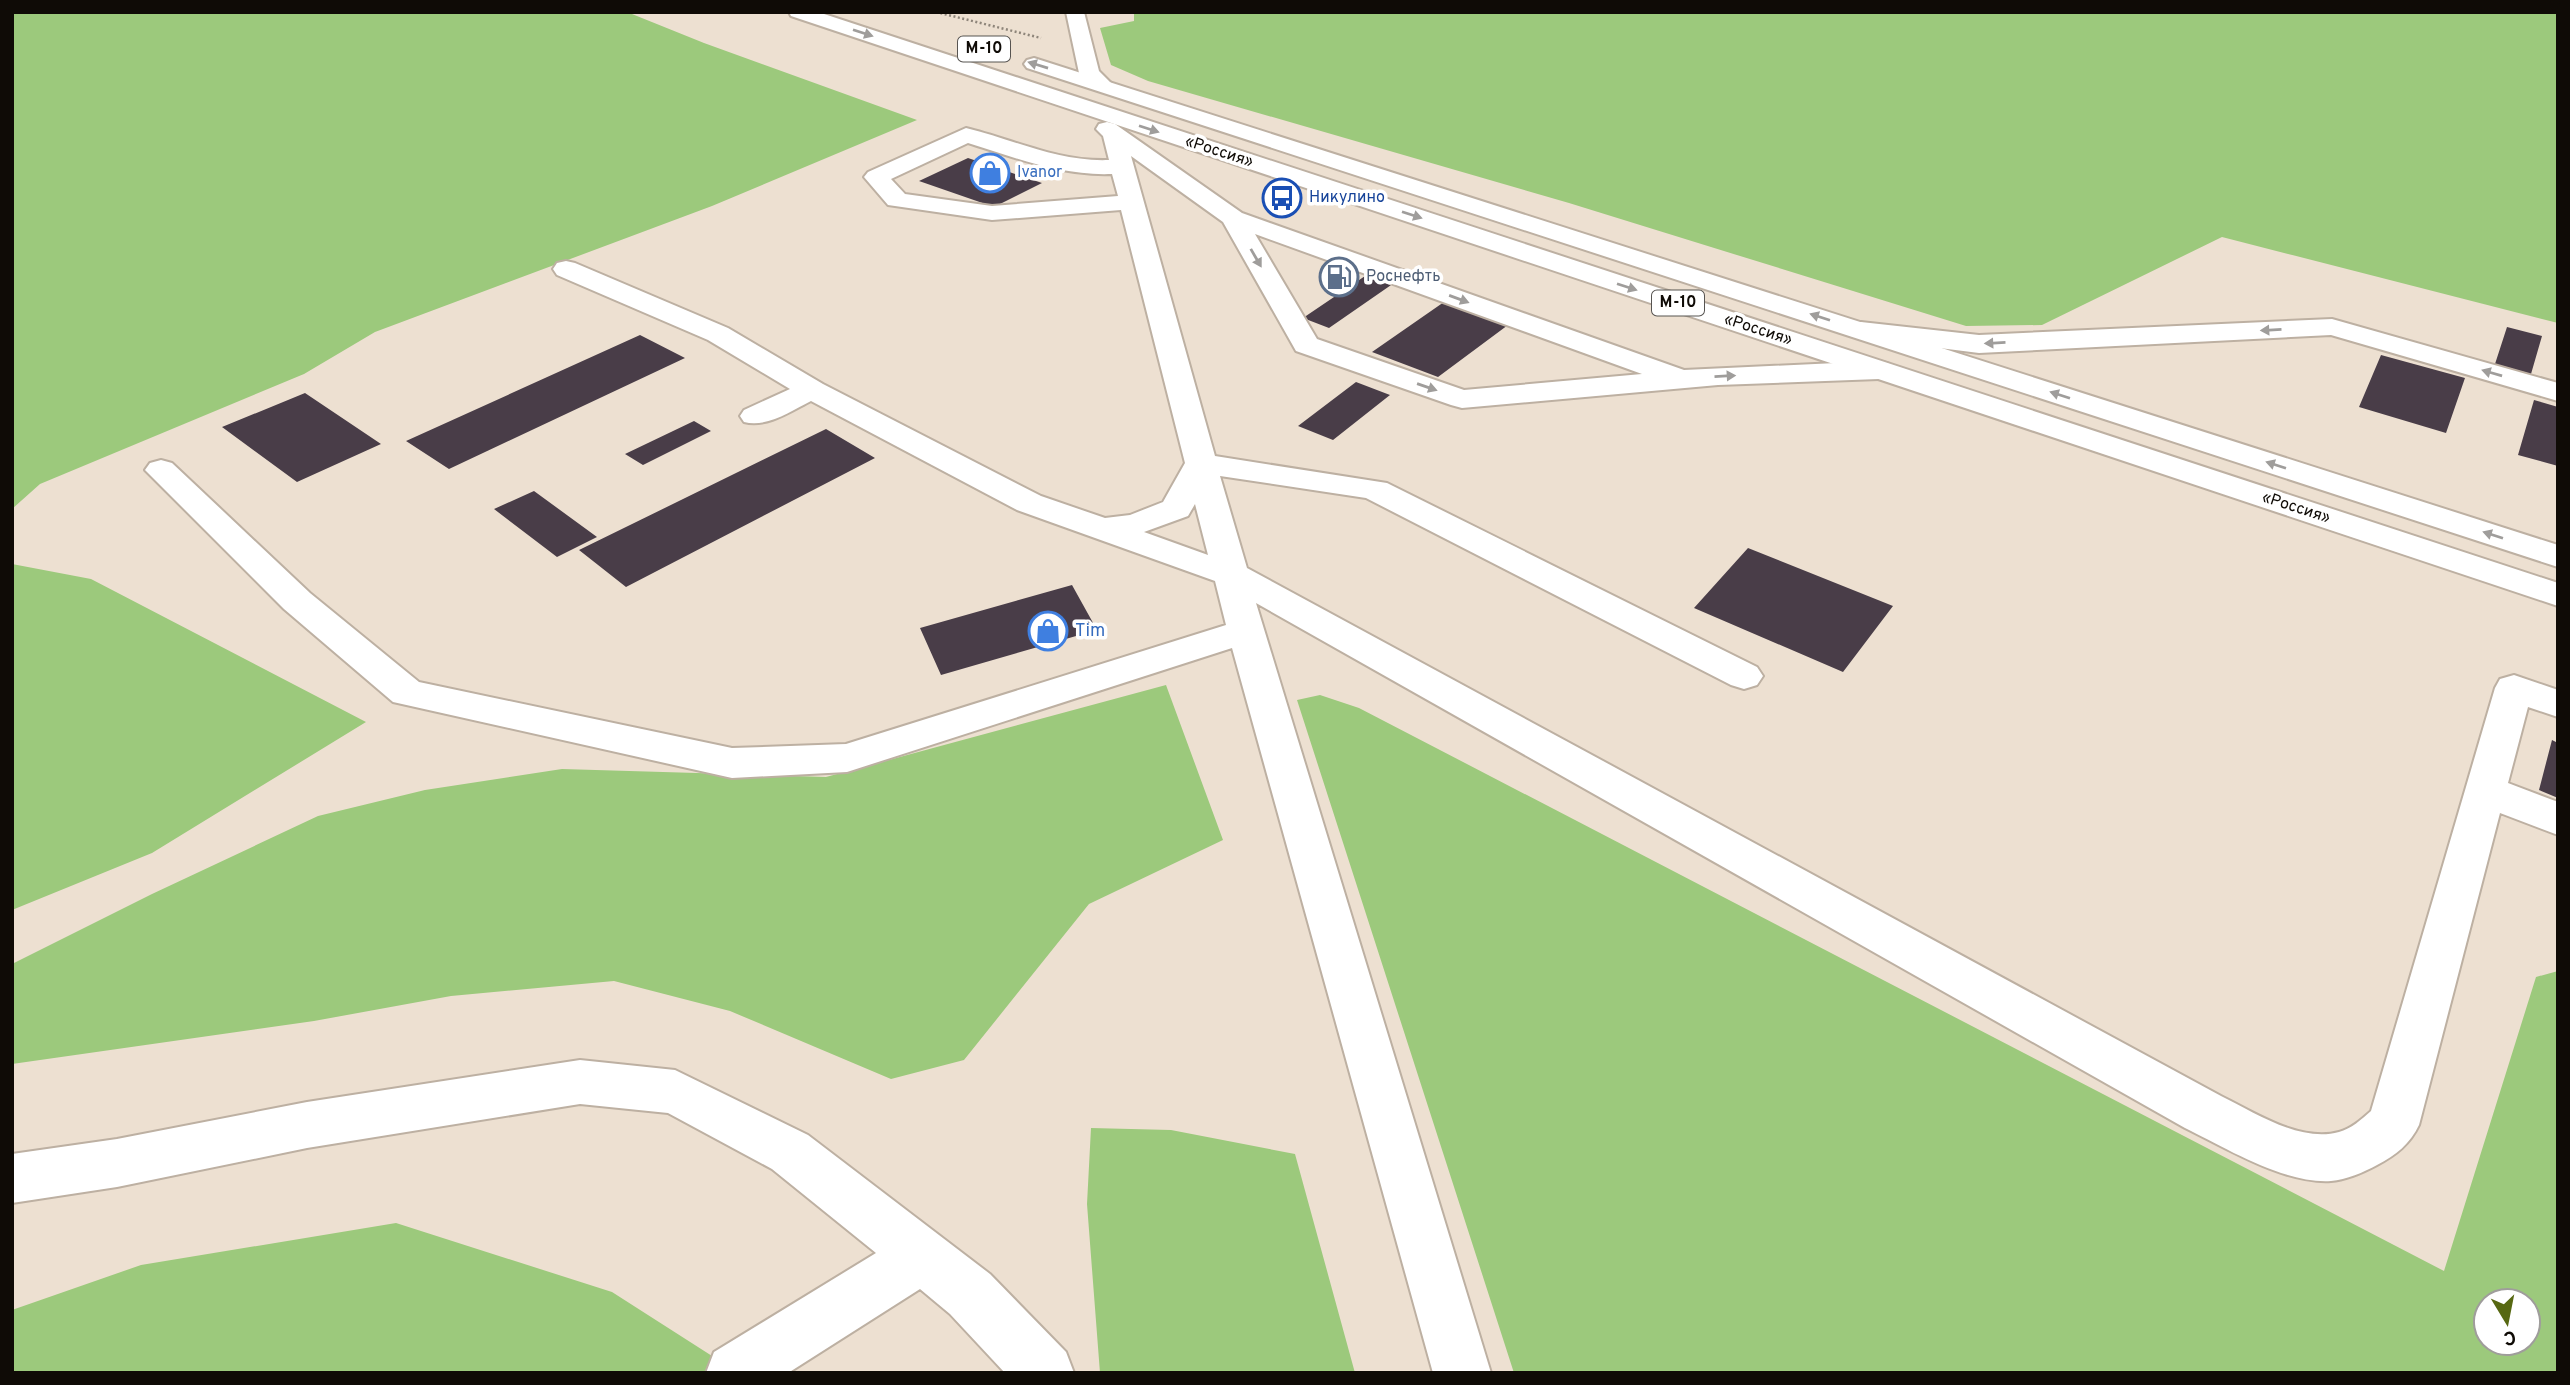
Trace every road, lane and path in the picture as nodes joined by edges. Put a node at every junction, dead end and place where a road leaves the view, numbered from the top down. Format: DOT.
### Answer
graph roads {
  1 [pos="798,12"];
  2 [pos="936,12"];
  3 [pos="1075,12"];
  4 [pos="1084,48"];
  5 [pos="1016,59"];
  6 [pos="1104,85"];
  7 [pos="1082,107"];
  8 [pos="1114,136"];
  9 [pos="1122,167"];
  10 [pos="1132,202"];
  11 [pos="1233,218"];
  12 [pos="566,269"];
  13 [pos="1861,330"];
  14 [pos="1879,370"];
  15 [pos="1684,379"];
  16 [pos="812,390"];
  17 [pos="2558,392"];
  18 [pos="755,416"];
  19 [pos="1201,463"];
  20 [pos="160,470"];
  21 [pos="1101,529"];
  22 [pos="2558,556"];
  23 [pos="1232,575"];
  24 [pos="2558,595"];
  25 [pos="1246,632"];
  26 [pos="1744,676"];
  27 [pos="2558,704"];
  28 [pos="2486,791"];
  29 [pos="2558,818"];
  30 [pos="12,1179"];
  31 [pos="922,1256"];
  32 [pos="735,1373"];
  33 [pos="1045,1373"];
  34 [pos="1462,1373"];
  1 -- 7 [label="main road, «Россия» / М-10, one-way"];
  2 -- 4 [label="path"];
  3 -- 4 [label="main road"];
  4 -- 6 [label="main road"];
  6 -- 5 [label="main road, «Россия» / М-10, one-way"];
  13 -- 6 [label="main road, «Россия» / М-10, one-way"];
  7 -- 8 [label="main road"];
  7 -- 14 [label="main road, «Россия» / М-10, one-way"];
  8 -- 9 [label="main road"];
  8 -- 11 [label="main road"];
  9 -- 10 [label="main road"];
  9 -- 10 [label="main road"];
  10 -- 19 [label="main road"];
  11 -- 15 [label="main road, one-way"];
  11 -- 15 [label="main road, one-way"];
  12 -- 16 [label="main road"];
  17 -- 13 [label="main road, one-way"];
  22 -- 13 [label="main road, «Россия» / М-10, one-way"];
  15 -- 14 [label="main road, one-way"];
  14 -- 24 [label="main road, «Россия» / М-10"];
  16 -- 18 [label="main road"];
  16 -- 21 [label="main road"];
  19 -- 21 [label="main road"];
  19 -- 23 [label="main road"];
  19 -- 26 [label="main road"];
  20 -- 25 [label="main road"];
  21 -- 23 [label="main road"];
  23 -- 25 [label="main road"];
  23 -- 28 [label="main road"];
  25 -- 34 [label="main road"];
  27 -- 28 [label="main road"];
  28 -- 29 [label="main road"];
  30 -- 31 [label="main road"];
  31 -- 32 [label="main road"];
  31 -- 33 [label="main road"];
}
